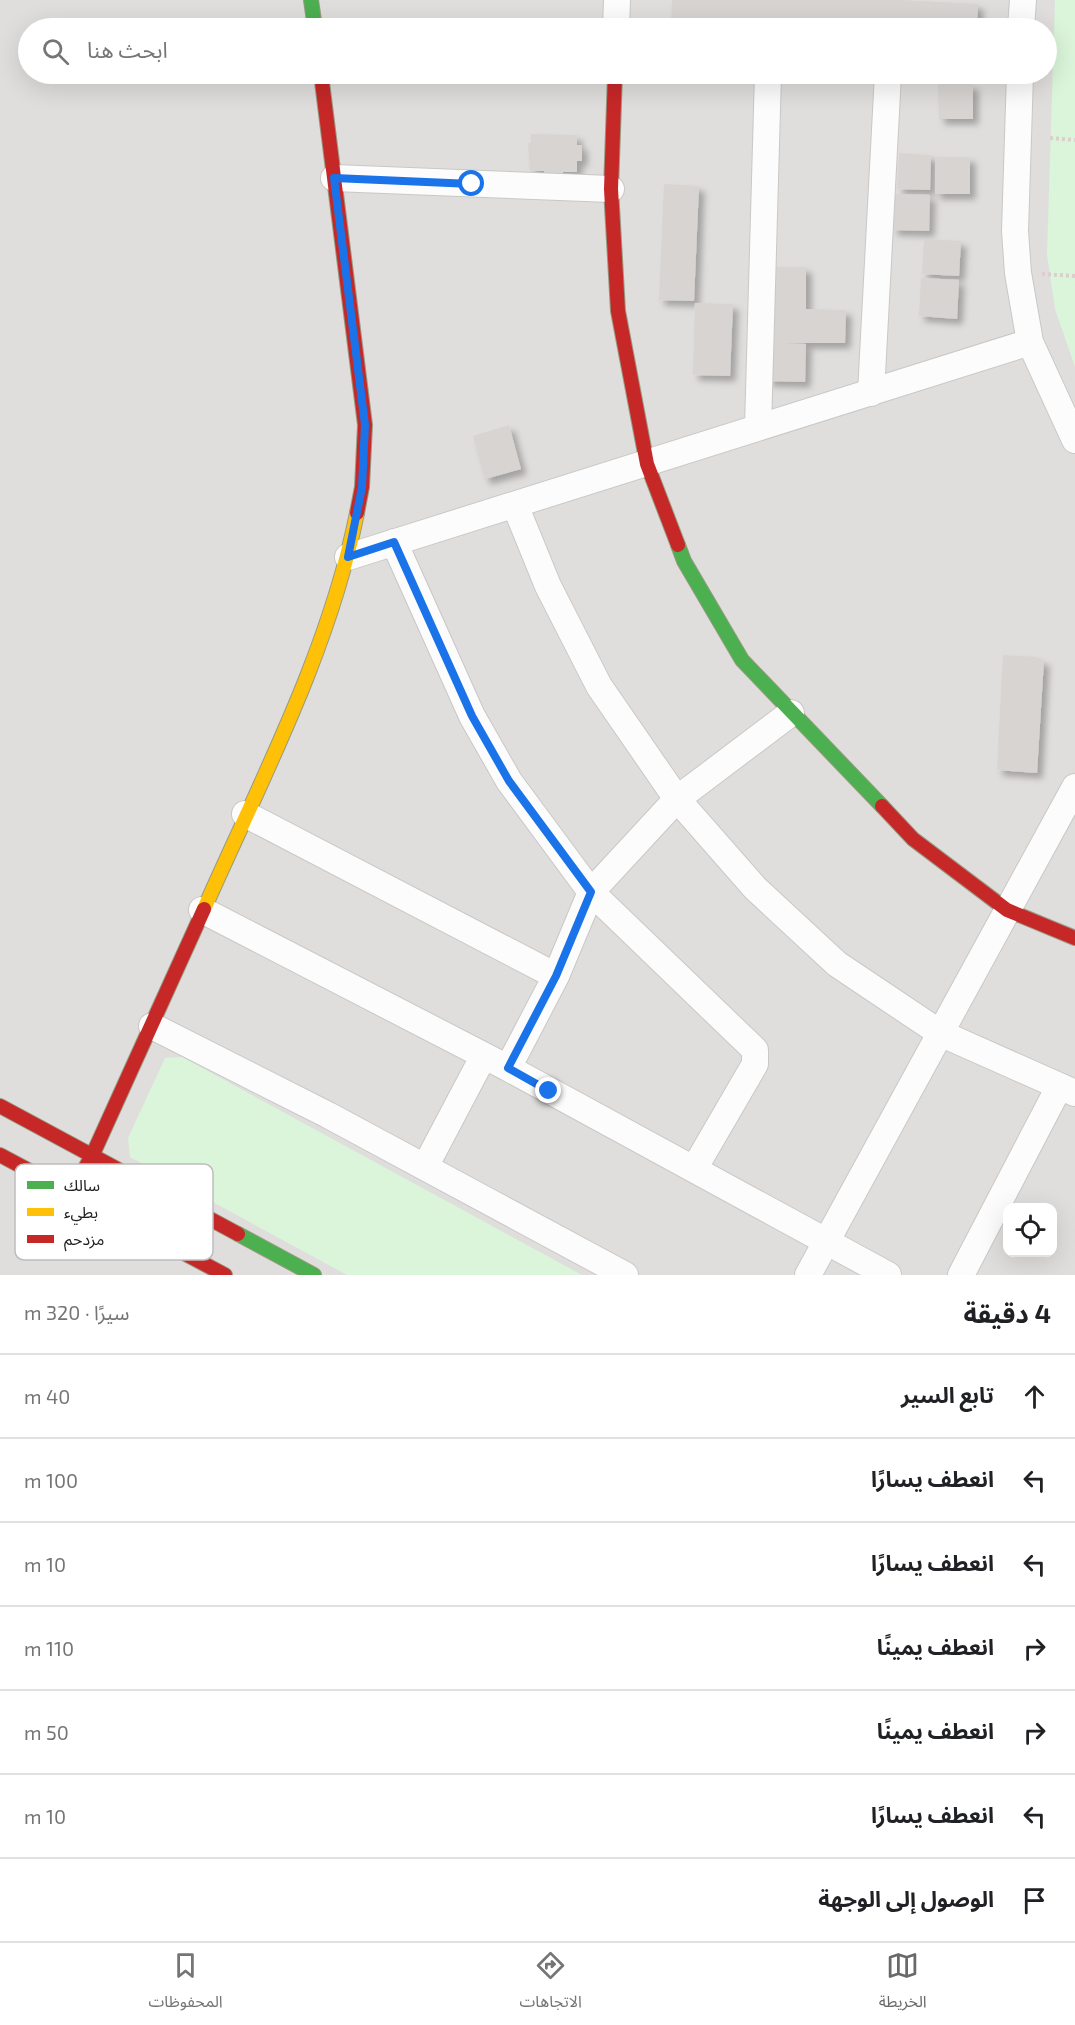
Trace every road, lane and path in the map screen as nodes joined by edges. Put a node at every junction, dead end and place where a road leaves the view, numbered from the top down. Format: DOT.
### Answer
graph roads {
  1 [pos="311,0"];
  2 [pos="617,0"];
  3 [pos="1023,0"];
  4 [pos="314,18"];
  5 [pos="616,18"];
  6 [pos="1022,18"];
  7 [pos="322,84"];
  8 [pos="615,84"];
  9 [pos="768,84"];
  10 [pos="887,84"];
  11 [pos="1020,84"];
  12 [pos="1050,138"];
  13 [pos="1075,140"];
  14 [pos="334,178"];
  15 [pos="611,189"];
  16 [pos="1030,342"];
  17 [pos="871,393"];
  18 [pos="759,427"];
  19 [pos="1075,440"];
  20 [pos="647,464"];
  21 [pos="515,505"];
  22 [pos="394,542"];
  23 [pos="348,557"];
  24 [pos="791,713"];
  25 [pos="1075,787"];
  26 [pos="677,799"];
  27 [pos="245,814"];
  28 [pos="591,892"];
  29 [pos="202,910"];
  30 [pos="1006,910"];
  31 [pos="1075,938"];
  32 [pos="556,976"];
  33 [pos="152,1026"];
  34 [pos="940,1033"];
  35 [pos="483,1057"];
  36 [pos="508,1068"];
  37 [pos="1067,1090"];
  38 [pos="0,1106"];
  39 [pos="93,1154"];
  40 [pos="0,1155"];
  41 [pos="17,1164"];
  42 [pos="87,1164"];
  43 [pos="111,1164"];
  44 [pos="425,1167"];
  45 [pos="693,1169"];
  46 [pos="213,1220"];
  47 [pos="826,1243"];
  48 [pos="197,1260"];
  49 [pos="225,1275"];
  50 [pos="314,1275"];
  51 [pos="625,1275"];
  52 [pos="808,1275"];
  53 [pos="888,1275"];
  54 [pos="961,1275"];
  1 -- 4 [label="street"];
  2 -- 5 [label="street"];
  3 -- 6 [label="street"];
  7 -- 14 [label="street"];
  8 -- 15 [label="street"];
  9 -- 18 [label="street"];
  10 -- 17 [label="street"];
  11 -- 16 [label="street"];
  12 -- 13 [label="path"];
  14 -- 15 [label="street"];
  14 -- 23 [label="street"];
  15 -- 20 [label="street"];
  16 -- 17 [label="street"];
  16 -- 19 [label="street"];
  17 -- 18 [label="street"];
  18 -- 20 [label="street"];
  20 -- 21 [label="street"];
  20 -- 24 [label="street"];
  21 -- 22 [label="street"];
  21 -- 26 [label="street"];
  22 -- 23 [label="street"];
  22 -- 28 [label="street"];
  23 -- 27 [label="street"];
  24 -- 26 [label="street"];
  24 -- 30 [label="street"];
  25 -- 30 [label="street"];
  26 -- 28 [label="street"];
  26 -- 34 [label="street"];
  27 -- 29 [label="street"];
  27 -- 32 [label="street"];
  28 -- 32 [label="street"];
  28 -- 45 [label="street"];
  29 -- 33 [label="street"];
  29 -- 35 [label="street"];
  30 -- 31 [label="street"];
  30 -- 34 [label="street"];
  32 -- 36 [label="street"];
  33 -- 39 [label="street"];
  33 -- 44 [label="street"];
  34 -- 37 [label="street"];
  34 -- 47 [label="street"];
  35 -- 36 [label="street"];
  35 -- 44 [label="street"];
  36 -- 45 [label="street"];
  37 -- 54 [label="street"];
  38 -- 39 [label="street"];
  39 -- 42 [label="street"];
  39 -- 43 [label="street"];
  40 -- 41 [label="street"];
  44 -- 51 [label="street"];
  45 -- 47 [label="street"];
  46 -- 50 [label="street"];
  47 -- 52 [label="street"];
  47 -- 53 [label="street"];
  48 -- 49 [label="street"];
}
